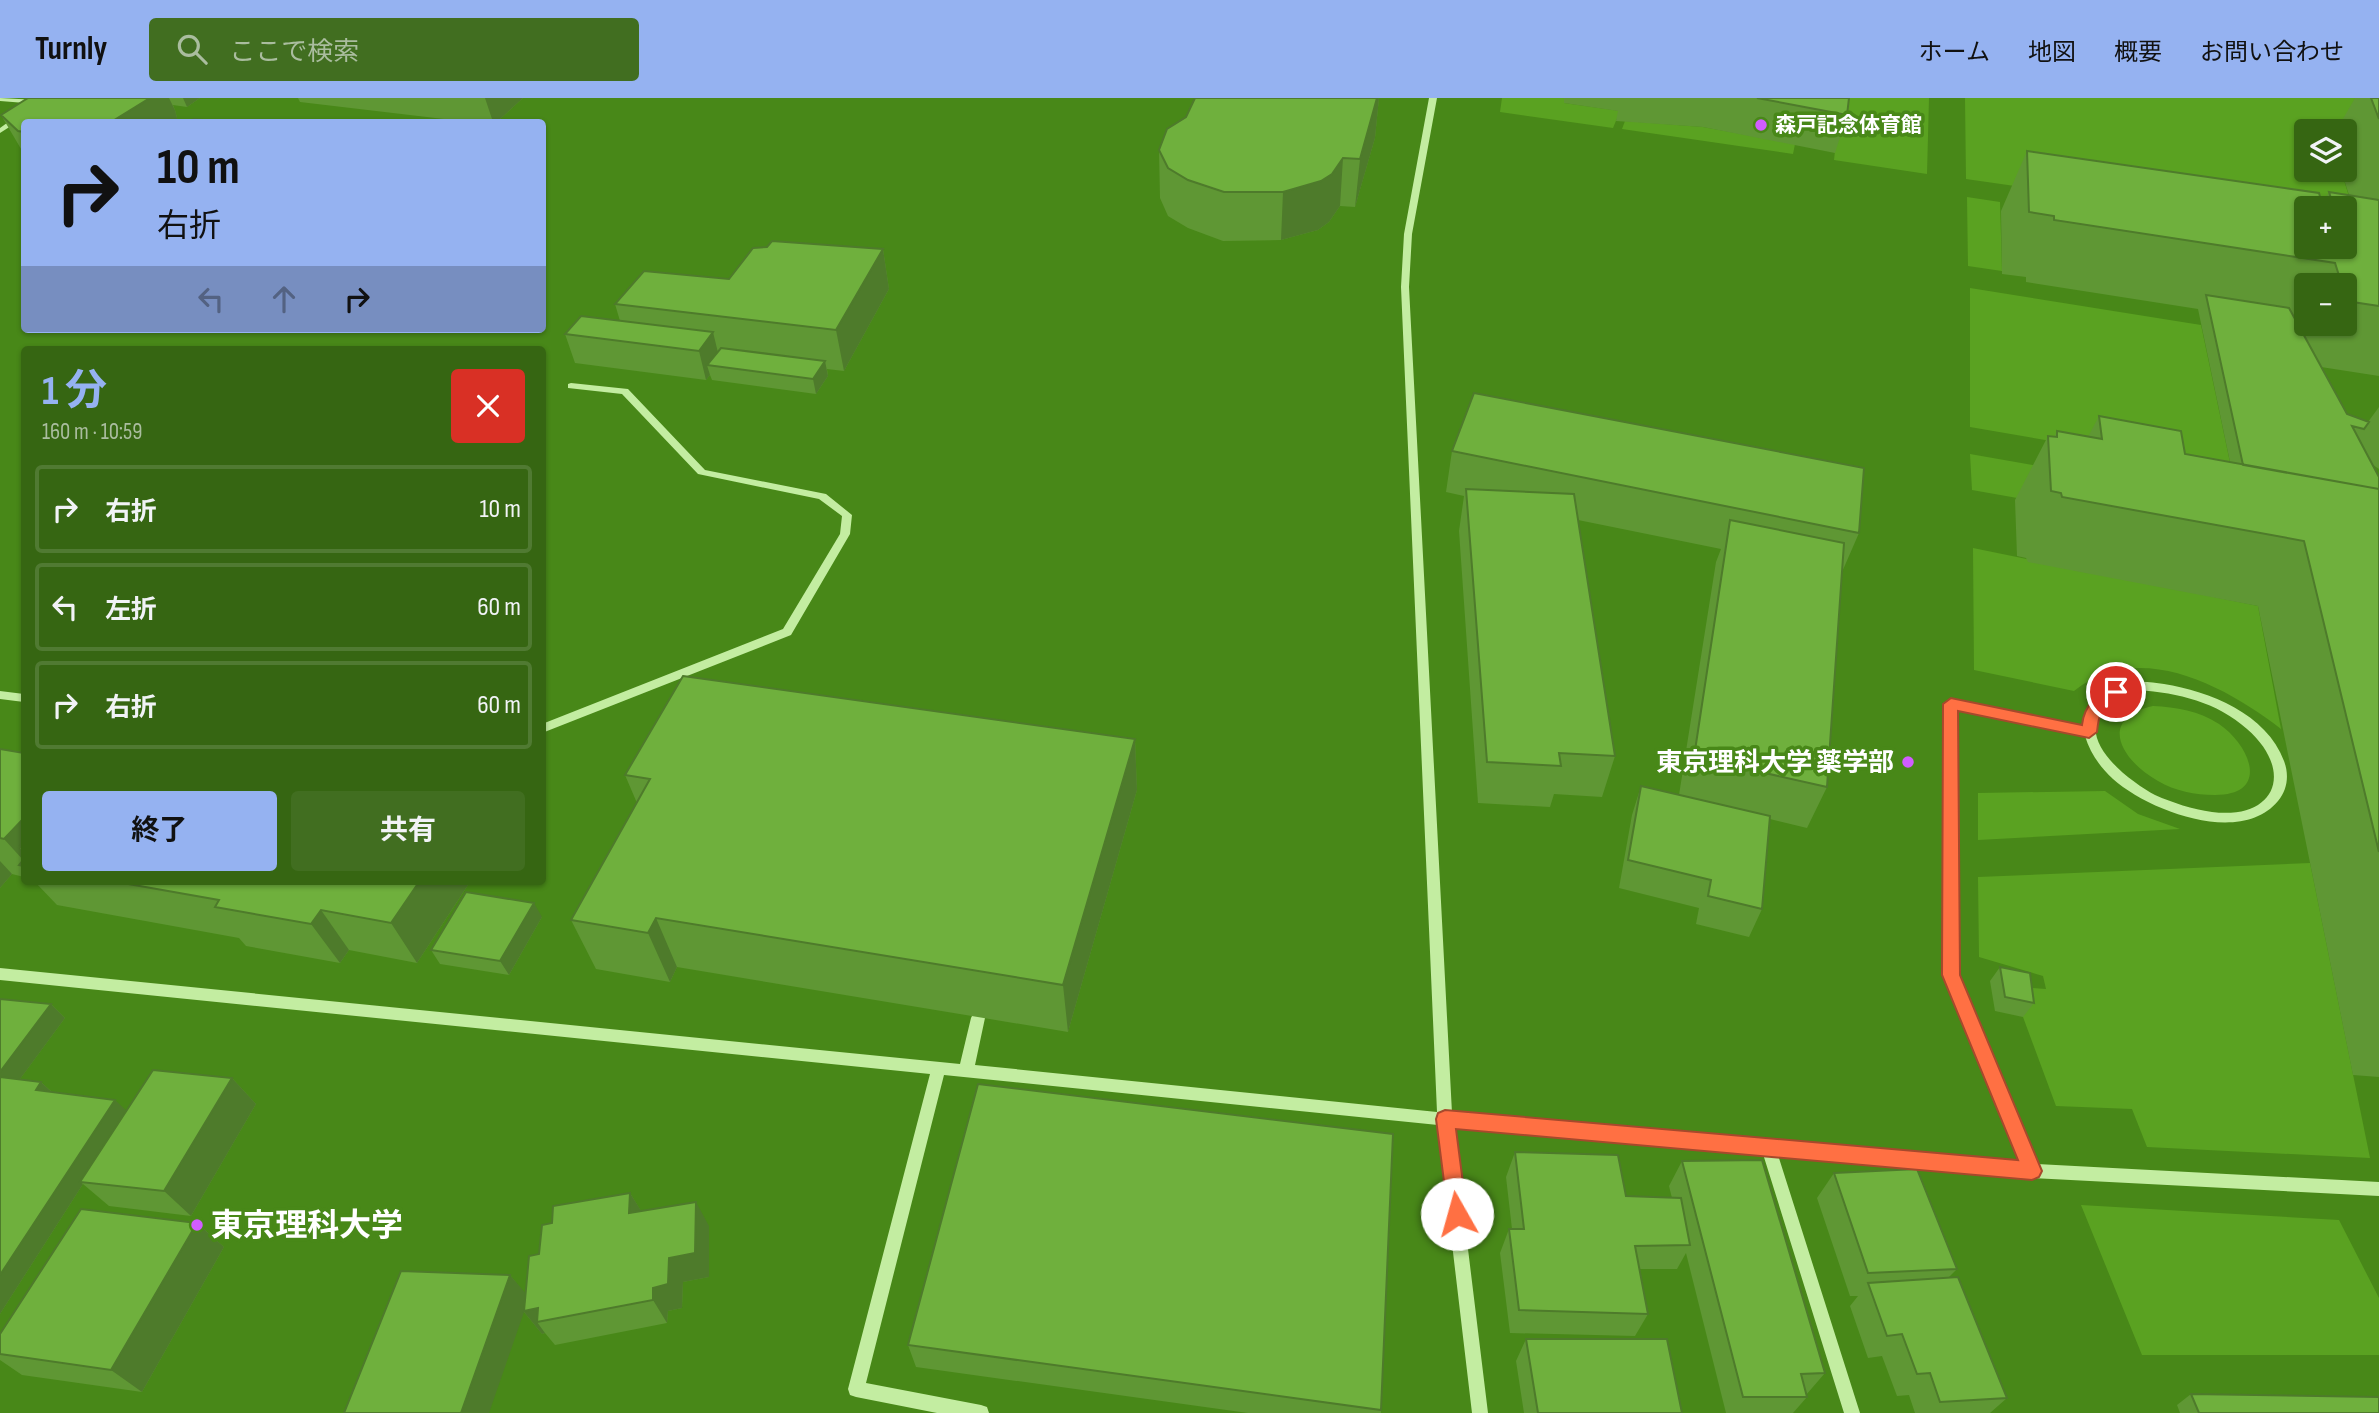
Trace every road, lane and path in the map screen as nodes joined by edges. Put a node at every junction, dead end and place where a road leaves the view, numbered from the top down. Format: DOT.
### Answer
graph roads {
  1 [pos="1433,98"];
  2 [pos="0,99"];
  3 [pos="46,101"];
  4 [pos="0,131"];
  5 [pos="571,386"];
  6 [pos="0,695"];
  7 [pos="21,698"];
  8 [pos="546,727"];
  9 [pos="2089,732"];
  10 [pos="0,974"];
  11 [pos="978,1018"];
  12 [pos="937,1069"];
  13 [pos="966,1071"];
  14 [pos="1445,1119"];
  15 [pos="1768,1147"];
  16 [pos="2032,1171"];
  17 [pos="2379,1189"];
  18 [pos="981,1413"];
  19 [pos="1480,1413"];
  20 [pos="1852,1413"];
  1 -- 14 [label="street"];
  2 -- 3 [label="street"];
  3 -- 4 [label="street"];
  5 -- 8 [label="street"];
  6 -- 7 [label="street"];
  9 -- 9 [label="street"];
  9 -- 16 [label="street"];
  10 -- 12 [label="street"];
  11 -- 13 [label="street"];
  12 -- 13 [label="street"];
  12 -- 18 [label="street"];
  13 -- 14 [label="street"];
  14 -- 15 [label="street"];
  14 -- 19 [label="street"];
  15 -- 16 [label="street"];
  15 -- 20 [label="street"];
  16 -- 17 [label="street"];
}
